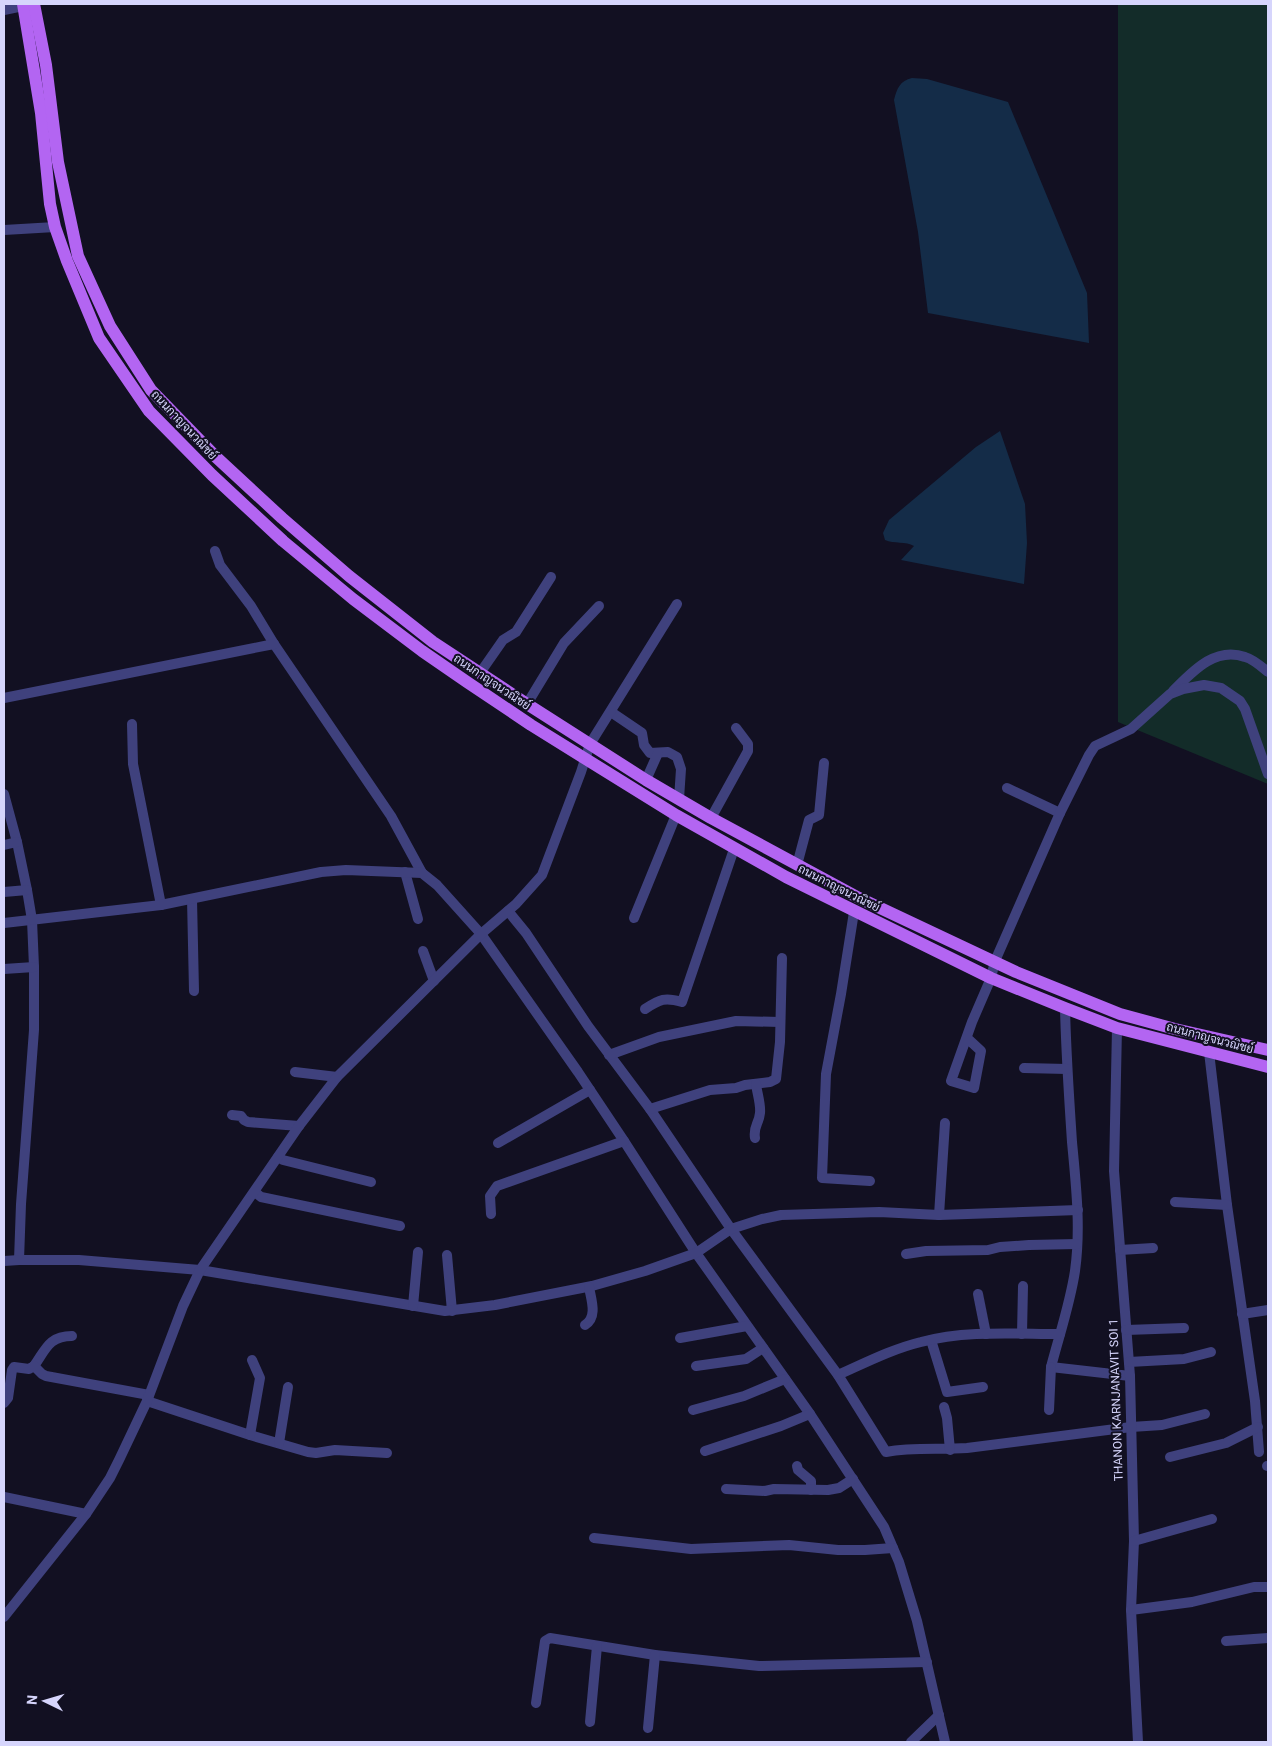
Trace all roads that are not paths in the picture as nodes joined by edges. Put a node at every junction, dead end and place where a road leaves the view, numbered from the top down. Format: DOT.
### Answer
graph roads {
  1 [pos="27,4"];
  2 [pos="4,10"];
  3 [pos="55,227"];
  4 [pos="4,230"];
  5 [pos="215,551"];
  6 [pos="551,577"];
  7 [pos="678,604"];
  8 [pos="599,606"];
  9 [pos="274,644"];
  10 [pos="1268,672"];
  11 [pos="480,673"];
  12 [pos="1170,694"];
  13 [pos="4,698"];
  14 [pos="527,704"];
  15 [pos="611,712"];
  16 [pos="132,724"];
  17 [pos="736,728"];
  18 [pos="590,744"];
  19 [pos="658,752"];
  20 [pos="586,758"];
  21 [pos="824,763"];
  22 [pos="1268,774"];
  23 [pos="646,780"];
  24 [pos="1007,788"];
  25 [pos="4,794"];
  26 [pos="679,799"];
  27 [pos="1060,813"];
  28 [pos="676,815"];
  29 [pos="711,818"];
  30 [pos="17,842"];
  31 [pos="4,845"];
  32 [pos="734,849"];
  33 [pos="797,865"];
  34 [pos="405,872"];
  35 [pos="422,872"];
  36 [pos="27,890"];
  37 [pos="4,892"];
  38 [pos="192,899"];
  39 [pos="161,905"];
  40 [pos="508,911"];
  41 [pos="854,912"];
  42 [pos="634,918"];
  43 [pos="418,919"];
  44 [pos="32,920"];
  45 [pos="4,924"];
  46 [pos="481,934"];
  47 [pos="423,951"];
  48 [pos="782,958"];
  49 [pos="995,961"];
  50 [pos="34,967"];
  51 [pos="4,970"];
  52 [pos="991,978"];
  53 [pos="434,981"];
  54 [pos="194,991"];
  55 [pos="1065,1008"];
  56 [pos="645,1009"];
  57 [pos="780,1022"];
  58 [pos="1117,1028"];
  59 [pos="967,1038"];
  60 [pos="1268,1050"];
  61 [pos="1209,1052"];
  62 [pos="609,1055"];
  63 [pos="1024,1068"];
  64 [pos="1268,1068"];
  65 [pos="1067,1069"];
  66 [pos="295,1072"];
  67 [pos="337,1077"];
  68 [pos="756,1084"];
  69 [pos="590,1090"];
  70 [pos="650,1109"];
  71 [pos="232,1115"];
  72 [pos="945,1123"];
  73 [pos="299,1126"];
  74 [pos="755,1138"];
  75 [pos="624,1141"];
  76 [pos="498,1143"];
  77 [pos="278,1157"];
  78 [pos="870,1181"];
  79 [pos="371,1182"];
  80 [pos="255,1192"];
  81 [pos="1175,1202"];
  82 [pos="1228,1204"];
  83 [pos="1078,1210"];
  84 [pos="491,1214"];
  85 [pos="940,1214"];
  86 [pos="400,1226"];
  87 [pos="732,1229"];
  88 [pos="1077,1244"];
  89 [pos="1153,1248"];
  90 [pos="1120,1250"];
  91 [pos="418,1252"];
  92 [pos="696,1253"];
  93 [pos="906,1254"];
  94 [pos="447,1255"];
  95 [pos="20,1260"];
  96 [pos="4,1262"];
  97 [pos="200,1270"];
  98 [pos="589,1286"];
  99 [pos="1023,1286"];
  100 [pos="978,1294"];
  101 [pos="413,1306"];
  102 [pos="1268,1310"];
  103 [pos="452,1311"];
  104 [pos="1242,1314"];
  105 [pos="585,1325"];
  106 [pos="747,1326"];
  107 [pos="1184,1328"];
  108 [pos="1126,1330"];
  109 [pos="986,1334"];
  110 [pos="1022,1334"];
  111 [pos="1060,1334"];
  112 [pos="72,1336"];
  113 [pos="680,1338"];
  114 [pos="931,1340"];
  115 [pos="763,1348"];
  116 [pos="1211,1352"];
  117 [pos="252,1360"];
  118 [pos="1129,1362"];
  119 [pos="34,1366"];
  120 [pos="696,1366"];
  121 [pos="1051,1367"];
  122 [pos="838,1375"];
  123 [pos="1130,1376"];
  124 [pos="785,1379"];
  125 [pos="288,1387"];
  126 [pos="983,1387"];
  127 [pos="148,1398"];
  128 [pos="4,1403"];
  129 [pos="944,1407"];
  130 [pos="693,1410"];
  131 [pos="1049,1410"];
  132 [pos="810,1414"];
  133 [pos="1205,1414"];
  134 [pos="1258,1426"];
  135 [pos="1131,1427"];
  136 [pos="250,1435"];
  137 [pos="279,1443"];
  138 [pos="950,1450"];
  139 [pos="705,1451"];
  140 [pos="1260,1452"];
  141 [pos="387,1453"];
  142 [pos="1170,1457"];
  143 [pos="797,1466"];
  144 [pos="853,1479"];
  145 [pos="726,1489"];
  146 [pos="811,1490"];
  147 [pos="4,1497"];
  148 [pos="86,1514"];
  149 [pos="1212,1519"];
  150 [pos="594,1538"];
  151 [pos="1134,1541"];
  152 [pos="894,1548"];
  153 [pos="1268,1587"];
  154 [pos="1131,1610"];
  155 [pos="4,1617"];
  156 [pos="1268,1638"];
  157 [pos="1226,1641"];
  158 [pos="597,1646"];
  159 [pos="655,1655"];
  160 [pos="927,1662"];
  161 [pos="536,1703"];
  162 [pos="939,1715"];
  163 [pos="590,1722"];
  164 [pos="648,1728"];
  165 [pos="911,1742"];
  166 [pos="945,1742"];
  167 [pos="1138,1742"];
  1 -- 2 [label="street"];
  1 -- 3 [label="main road, ถนนกาญจนวณิชย์"];
  1 -- 11 [label="main road, ถนนกาญจนวณิชย์"];
  3 -- 4 [label="street"];
  3 -- 20 [label="main road, ถนนกาญจนวณิชย์"];
  5 -- 9 [label="street"];
  6 -- 11 [label="street"];
  7 -- 15 [label="street"];
  8 -- 14 [label="street"];
  9 -- 13 [label="street"];
  9 -- 35 [label="street"];
  10 -- 12 [label="street"];
  11 -- 14 [label="main road, ถนนกาญจนวณิชย์"];
  12 -- 22 [label="street"];
  12 -- 27 [label="street"];
  14 -- 18 [label="main road, ถนนกาญจนวณิชย์"];
  15 -- 18 [label="street"];
  15 -- 19 [label="street"];
  16 -- 39 [label="street"];
  17 -- 29 [label="street"];
  18 -- 20 [label="street"];
  18 -- 23 [label="main road, ถนนกาญจนวณิชย์"];
  19 -- 23 [label="street"];
  19 -- 26 [label="street"];
  20 -- 28 [label="main road, ถนนกาญจนวณิชย์"];
  20 -- 40 [label="street"];
  21 -- 33 [label="street"];
  23 -- 26 [label="main road, ถนนกาญจนวณิชย์"];
  24 -- 27 [label="street"];
  25 -- 30 [label="street"];
  26 -- 29 [label="main road, ถนนกาญจนวณิชย์"];
  27 -- 49 [label="street"];
  28 -- 32 [label="main road, ถนนกาญจนวณิชย์"];
  28 -- 42 [label="street"];
  29 -- 33 [label="main road, ถนนกาญจนวณิชย์"];
  30 -- 31 [label="street"];
  30 -- 36 [label="street"];
  32 -- 41 [label="main road, ถนนกาญจนวณิชย์"];
  32 -- 56 [label="street"];
  33 -- 49 [label="main road, ถนนกาญจนวณิชย์"];
  34 -- 35 [label="street"];
  34 -- 38 [label="street"];
  34 -- 43 [label="street"];
  35 -- 46 [label="street"];
  36 -- 37 [label="street"];
  36 -- 44 [label="street"];
  38 -- 39 [label="street"];
  38 -- 54 [label="street"];
  39 -- 44 [label="street"];
  40 -- 46 [label="street"];
  40 -- 62 [label="street"];
  41 -- 52 [label="main road, ถนนกาญจนวณิชย์"];
  41 -- 78 [label="street"];
  44 -- 45 [label="street"];
  44 -- 50 [label="street"];
  46 -- 53 [label="street"];
  46 -- 69 [label="street"];
  47 -- 53 [label="street"];
  48 -- 57 [label="street"];
  49 -- 52 [label="street"];
  49 -- 60 [label="main road, ถนนกาญจนวณิชย์"];
  50 -- 51 [label="street"];
  50 -- 95 [label="street"];
  52 -- 55 [label="main road, ถนนกาญจนวณิชย์"];
  52 -- 59 [label="street"];
  53 -- 67 [label="street"];
  55 -- 58 [label="main road, ถนนกาญจนวณิชย์"];
  55 -- 65 [label="street"];
  57 -- 62 [label="street"];
  57 -- 68 [label="street"];
  58 -- 61 [label="main road, ถนนกาญจนวณิชย์"];
  58 -- 90 [label="street, THANON KARNJANAVIT SOI 1"];
  59 -- 59 [label="street"];
  61 -- 64 [label="main road, ถนนกาญจนวณิชย์"];
  61 -- 82 [label="street"];
  62 -- 70 [label="street"];
  63 -- 65 [label="street"];
  65 -- 83 [label="street"];
  66 -- 67 [label="street"];
  67 -- 73 [label="street"];
  68 -- 70 [label="street"];
  68 -- 74 [label="street"];
  69 -- 75 [label="street"];
  69 -- 76 [label="street"];
  70 -- 87 [label="street"];
  71 -- 73 [label="street"];
  72 -- 85 [label="street"];
  73 -- 77 [label="street"];
  75 -- 84 [label="street"];
  75 -- 92 [label="street"];
  77 -- 79 [label="street"];
  77 -- 80 [label="street"];
  80 -- 86 [label="street"];
  80 -- 97 [label="street"];
  81 -- 82 [label="street"];
  82 -- 104 [label="street"];
  83 -- 85 [label="street"];
  83 -- 88 [label="street"];
  85 -- 87 [label="street"];
  87 -- 92 [label="street"];
  87 -- 122 [label="street"];
  88 -- 93 [label="street"];
  88 -- 111 [label="street"];
  89 -- 90 [label="street"];
  90 -- 108 [label="street, THANON KARNJANAVIT SOI 1"];
  91 -- 101 [label="street"];
  92 -- 98 [label="street"];
  92 -- 106 [label="street"];
  94 -- 103 [label="street"];
  95 -- 96 [label="street"];
  95 -- 97 [label="street"];
  97 -- 101 [label="street"];
  97 -- 127 [label="street"];
  98 -- 103 [label="street"];
  98 -- 105 [label="street"];
  99 -- 110 [label="street"];
  100 -- 109 [label="street"];
  101 -- 103 [label="street"];
  102 -- 104 [label="street"];
  104 -- 134 [label="street"];
  106 -- 113 [label="street"];
  106 -- 115 [label="street"];
  107 -- 108 [label="street"];
  108 -- 118 [label="street, THANON KARNJANAVIT SOI 1"];
  109 -- 110 [label="street"];
  109 -- 114 [label="street"];
  110 -- 111 [label="street"];
  111 -- 121 [label="street"];
  112 -- 119 [label="street"];
  114 -- 122 [label="street"];
  114 -- 126 [label="street"];
  115 -- 120 [label="street"];
  115 -- 124 [label="street"];
  116 -- 118 [label="street"];
  117 -- 136 [label="street"];
  118 -- 123 [label="street, THANON KARNJANAVIT SOI 1"];
  119 -- 127 [label="street"];
  119 -- 128 [label="street"];
  121 -- 123 [label="street"];
  121 -- 131 [label="street"];
  122 -- 138 [label="street"];
  123 -- 135 [label="street, THANON KARNJANAVIT SOI 1"];
  124 -- 130 [label="street"];
  124 -- 132 [label="street"];
  125 -- 137 [label="street"];
  127 -- 136 [label="street"];
  127 -- 148 [label="street"];
  129 -- 138 [label="street"];
  132 -- 139 [label="street"];
  132 -- 144 [label="street"];
  133 -- 135 [label="street"];
  134 -- 140 [label="street"];
  134 -- 142 [label="street"];
  135 -- 138 [label="street"];
  135 -- 151 [label="street, THANON KARNJANAVIT SOI 1"];
  136 -- 137 [label="street"];
  137 -- 141 [label="street"];
  143 -- 146 [label="street"];
  144 -- 146 [label="street"];
  144 -- 152 [label="street"];
  145 -- 146 [label="street"];
  147 -- 148 [label="street"];
  148 -- 155 [label="street"];
  149 -- 151 [label="street"];
  150 -- 152 [label="street"];
  151 -- 154 [label="street, THANON KARNJANAVIT SOI 1"];
  152 -- 160 [label="street"];
  153 -- 154 [label="street"];
  154 -- 167 [label="street, THANON KARNJANAVIT SOI 1"];
  156 -- 157 [label="street"];
  158 -- 159 [label="street"];
  158 -- 161 [label="street"];
  158 -- 163 [label="street"];
  159 -- 160 [label="street"];
  159 -- 164 [label="street"];
  160 -- 162 [label="street"];
  162 -- 165 [label="street"];
  162 -- 166 [label="street"];
}
